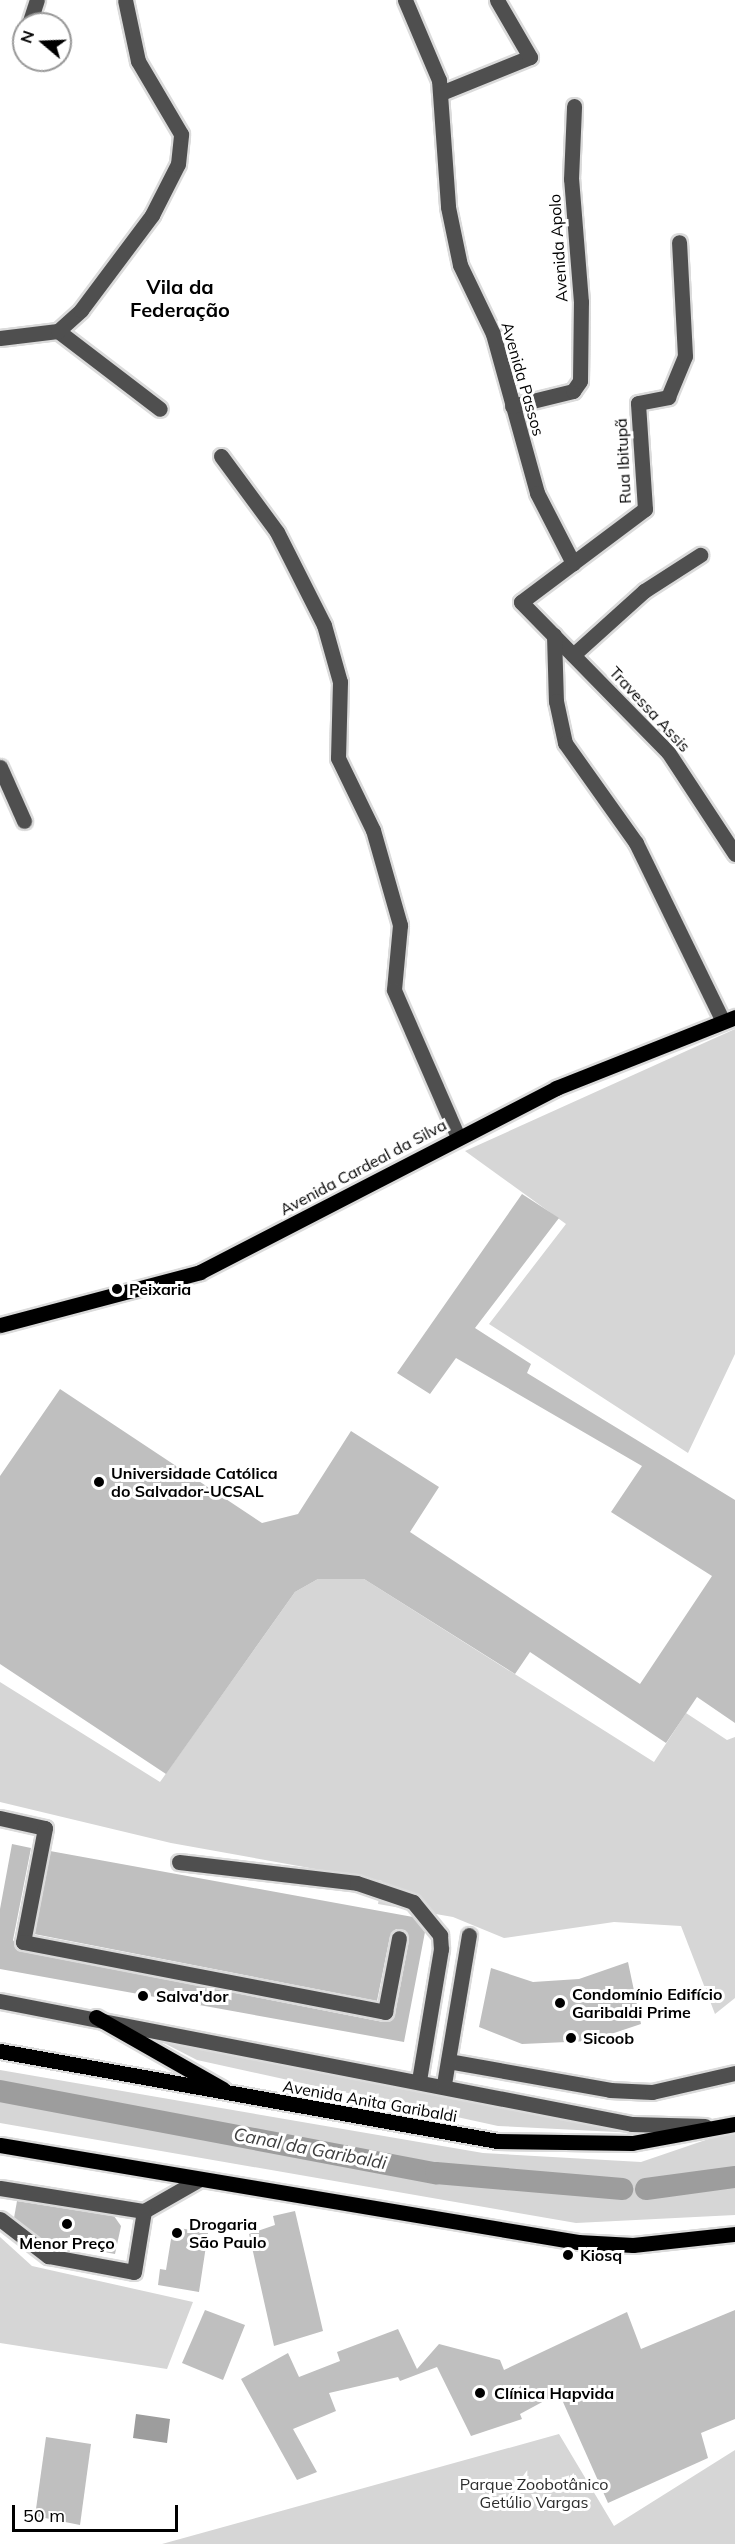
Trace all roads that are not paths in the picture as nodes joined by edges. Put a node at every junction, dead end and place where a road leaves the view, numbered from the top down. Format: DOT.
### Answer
graph roads {
  1 [pos="125,0"];
  2 [pos="405,0"];
  3 [pos="497,0"];
  4 [pos="441,93"];
  5 [pos="574,106"];
  6 [pos="679,242"];
  7 [pos="58,331"];
  8 [pos="0,338"];
  9 [pos="512,406"];
  10 [pos="160,409"];
  11 [pos="221,456"];
  12 [pos="700,555"];
  13 [pos="573,563"];
  14 [pos="554,635"];
  15 [pos="573,654"];
  16 [pos="0,767"];
  17 [pos="24,821"];
  18 [pos="735,854"];
  19 [pos="729,1019"];
  20 [pos="458,1137"];
  21 [pos="0,1324"];
  22 [pos="0,1818"];
  23 [pos="179,1862"];
  24 [pos="469,1935"];
  25 [pos="399,1938"];
  26 [pos="0,2001"];
  27 [pos="96,2017"];
  28 [pos="0,2051"];
  29 [pos="448,2061"];
  30 [pos="735,2073"];
  31 [pos="419,2080"];
  32 [pos="444,2084"];
  33 [pos="234,2095"];
  34 [pos="731,2126"];
  35 [pos="0,2145"];
  36 [pos="200,2179"];
  37 [pos="0,2188"];
  38 [pos="144,2211"];
  39 [pos="0,2219"];
  40 [pos="735,2234"];
  1 -- 7 [label="street"];
  2 -- 4 [label="street, Avenida Passos"];
  3 -- 4 [label="street"];
  4 -- 9 [label="street, Avenida Passos"];
  5 -- 9 [label="street, Avenida Apolo"];
  6 -- 13 [label="street, Rua Ibitupã"];
  7 -- 8 [label="street"];
  7 -- 10 [label="street"];
  9 -- 13 [label="street, Avenida Passos"];
  11 -- 20 [label="street"];
  12 -- 15 [label="street"];
  13 -- 14 [label="street, Travessa Assis"];
  14 -- 15 [label="street, Travessa Assis"];
  14 -- 19 [label="street"];
  15 -- 18 [label="street, Travessa Assis"];
  16 -- 17 [label="street"];
  19 -- 20 [label="main road, Avenida Cardeal da Silva"];
  20 -- 21 [label="main road, Avenida Cardeal da Silva"];
  22 -- 25 [label="street"];
  23 -- 31 [label="street"];
  24 -- 29 [label="street"];
  26 -- 27 [label="street"];
  27 -- 31 [label="street"];
  27 -- 33 [label="main road"];
  28 -- 33 [label="main road, Avenida Anita Garibaldi"];
  29 -- 30 [label="street"];
  29 -- 32 [label="street"];
  31 -- 32 [label="street"];
  32 -- 34 [label="street"];
  33 -- 34 [label="main road, Avenida Anita Garibaldi"];
  35 -- 36 [label="main road"];
  36 -- 38 [label="street"];
  36 -- 40 [label="main road"];
  37 -- 38 [label="street"];
  38 -- 39 [label="street"];
}
